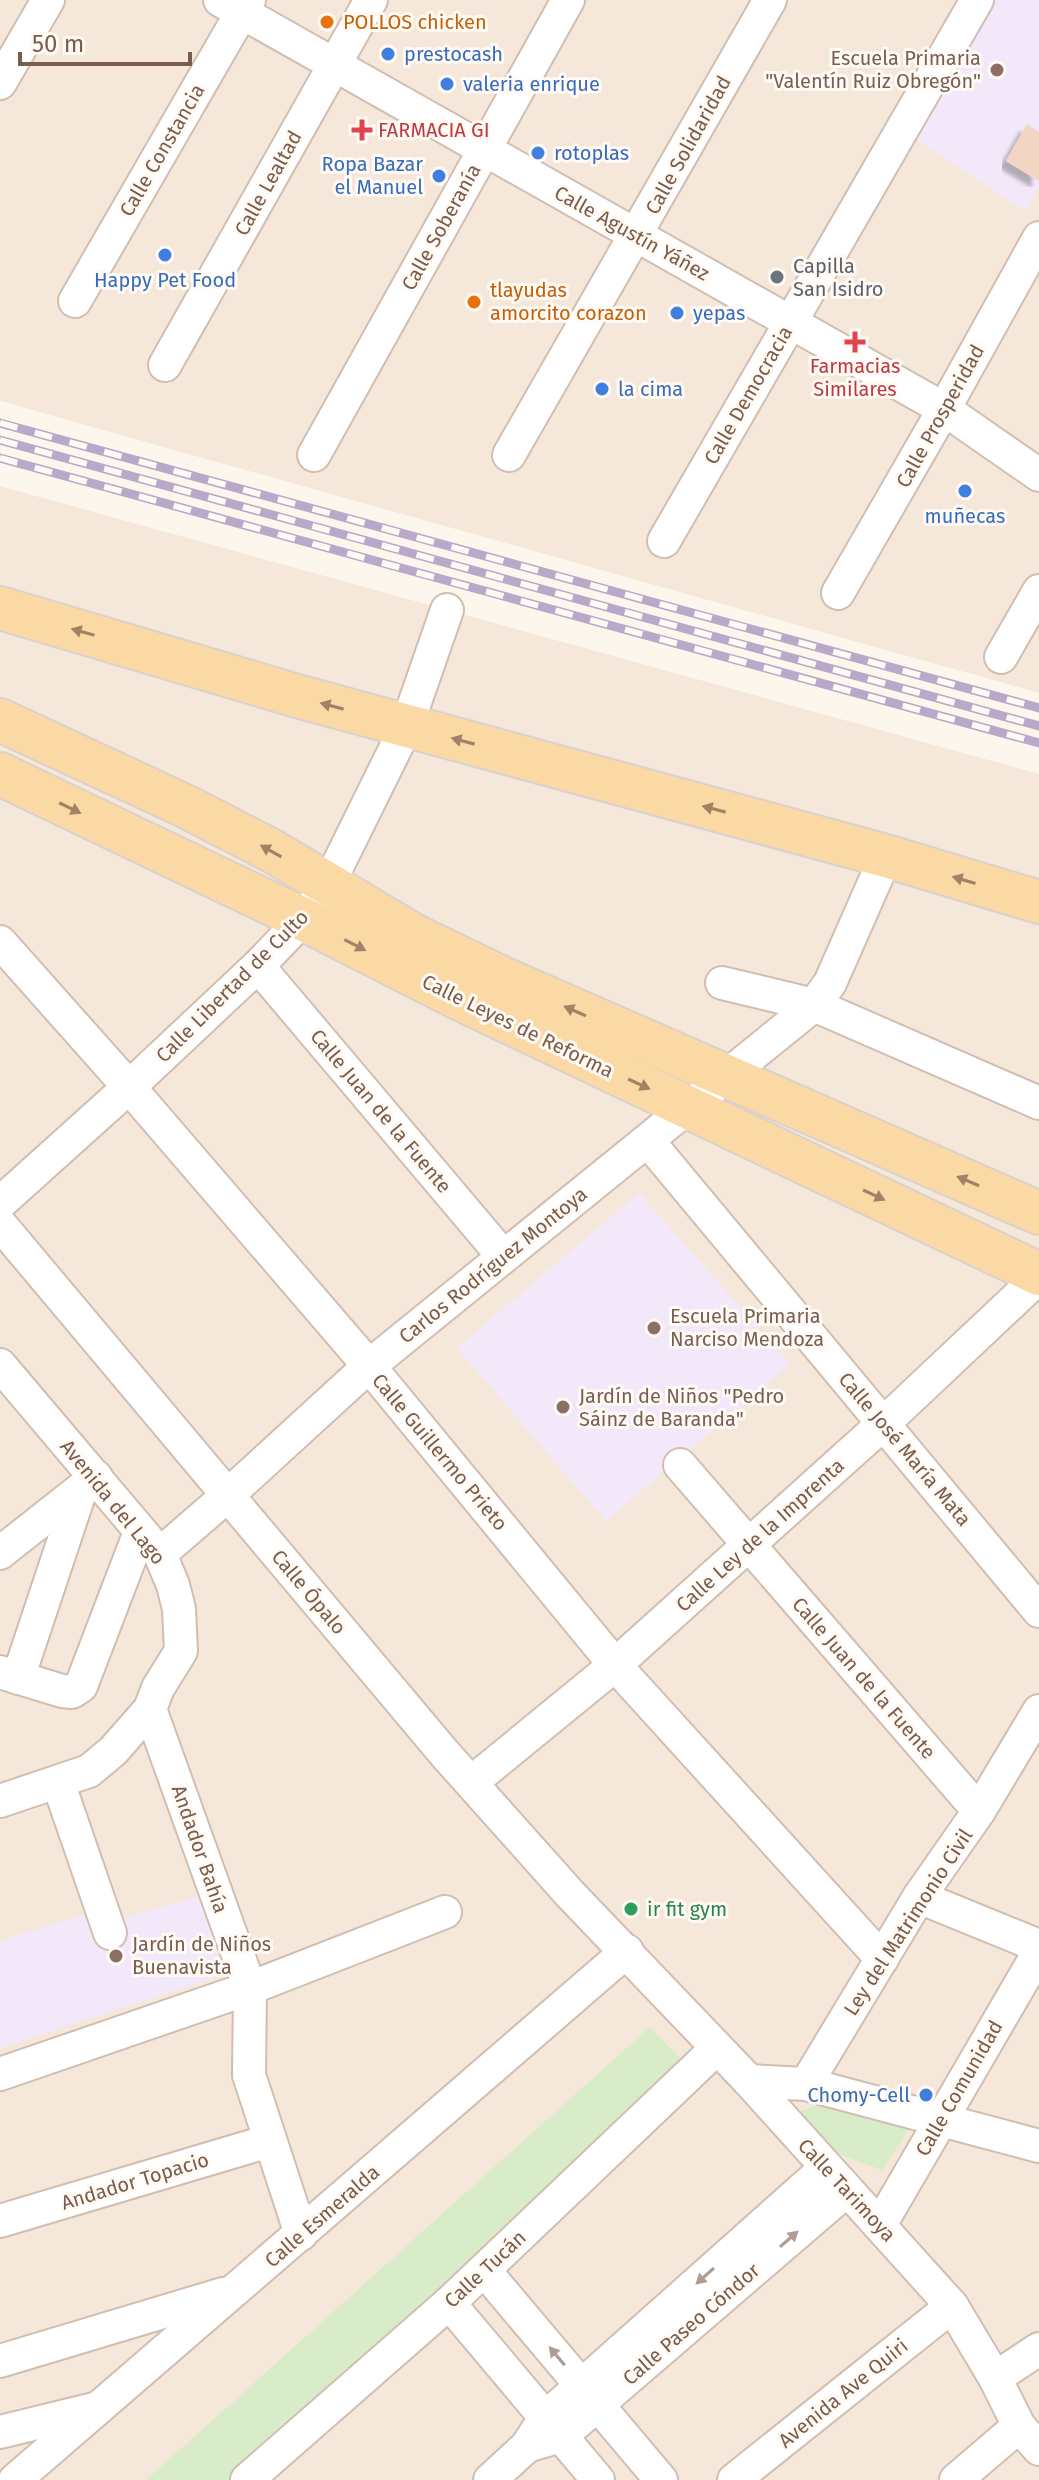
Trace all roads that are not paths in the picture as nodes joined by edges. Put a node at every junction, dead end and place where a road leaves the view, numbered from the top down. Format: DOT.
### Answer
graph roads {
  1 [pos="48,0"];
  2 [pos="371,0"];
  3 [pos="568,0"];
  4 [pos="770,0"];
  5 [pos="977,0"];
  6 [pos="237,4"];
  7 [pos="335,65"];
  8 [pos="0,83"];
  9 [pos="484,149"];
  10 [pos="637,235"];
  11 [pos="1039,238"];
  12 [pos="75,301"];
  13 [pos="790,322"];
  14 [pos="165,365"];
  15 [pos="944,409"];
  16 [pos="314,455"];
  17 [pos="509,455"];
  18 [pos="1039,475"];
  19 [pos="664,541"];
  20 [pos="1039,591"];
  21 [pos="838,593"];
  22 [pos="0,608"];
  23 [pos="447,610"];
  24 [pos="1001,657"];
  25 [pos="0,720"];
  26 [pos="407,725"];
  27 [pos="0,774"];
  28 [pos="886,856"];
  29 [pos="328,885"];
  30 [pos="1039,902"];
  31 [pos="303,919"];
  32 [pos="0,942"];
  33 [pos="258,966"];
  34 [pos="722,983"];
  35 [pos="814,1005"];
  36 [pos="724,1077"];
  37 [pos="129,1087"];
  38 [pos="1039,1103"];
  39 [pos="686,1107"];
  40 [pos="648,1141"];
  41 [pos="0,1203"];
  42 [pos="1039,1213"];
  43 [pos="0,1224"];
  44 [pos="503,1256"];
  45 [pos="1039,1275"];
  46 [pos="369,1366"];
  47 [pos="3,1376"];
  48 [pos="884,1423"];
  49 [pos="680,1465"];
  50 [pos="88,1483"];
  51 [pos="228,1495"];
  52 [pos="150,1543"];
  53 [pos="748,1544"];
  54 [pos="0,1553"];
  55 [pos="1039,1611"];
  56 [pos="615,1665"];
  57 [pos="9,1675"];
  58 [pos="150,1709"];
  59 [pos="1034,1730"];
  60 [pos="58,1782"];
  61 [pos="472,1782"];
  62 [pos="0,1801"];
  63 [pos="979,1811"];
  64 [pos="919,1897"];
  65 [pos="445,1912"];
  66 [pos="110,1933"];
  67 [pos="1039,1949"];
  68 [pos="627,1951"];
  69 [pos="882,1959"];
  70 [pos="250,1988"];
  71 [pos="716,2049"];
  72 [pos="0,2074"];
  73 [pos="749,2081"];
  74 [pos="806,2084"];
  75 [pos="939,2121"];
  76 [pos="269,2141"];
  77 [pos="1039,2146"];
  78 [pos="836,2179"];
  79 [pos="0,2221"];
  80 [pos="880,2225"];
  81 [pos="301,2234"];
  82 [pos="484,2270"];
  83 [pos="236,2290"];
  84 [pos="449,2303"];
  85 [pos="952,2306"];
  86 [pos="1039,2349"];
  87 [pos="0,2361"];
  88 [pos="995,2378"];
  89 [pos="590,2395"];
  90 [pos="99,2408"];
  91 [pos="553,2427"];
  92 [pos="0,2432"];
  93 [pos="1029,2437"];
  94 [pos="15,2480"];
  95 [pos="247,2480"];
  96 [pos="490,2480"];
  97 [pos="598,2480"];
  98 [pos="661,2480"];
  99 [pos="734,2480"];
  100 [pos="956,2480"];
  1 -- 8 [label="street"];
  2 -- 7 [label="street, Calle Lealtad"];
  3 -- 9 [label="street, Calle Soberanía"];
  4 -- 10 [label="street, Calle Solidaridad"];
  5 -- 13 [label="street, Calle Democracia"];
  6 -- 7 [label="street, Calle Agustín Yáñez"];
  6 -- 12 [label="street, Calle Constancia"];
  7 -- 9 [label="street, Calle Agustín Yáñez"];
  7 -- 14 [label="street, Calle Lealtad"];
  9 -- 10 [label="street, Calle Agustín Yáñez"];
  9 -- 16 [label="street, Calle Soberanía"];
  10 -- 13 [label="street, Calle Agustín Yáñez"];
  10 -- 17 [label="street, Calle Solidaridad"];
  11 -- 15 [label="street, Calle Prosperidad"];
  13 -- 15 [label="street, Calle Agustín Yáñez"];
  13 -- 19 [label="street, Calle Democracia"];
  15 -- 18 [label="street, Calle Agustín Yáñez"];
  15 -- 21 [label="street, Calle Prosperidad"];
  20 -- 24 [label="street"];
  26 -- 22 [label="main road, one-way"];
  23 -- 26 [label="street, Calle Libertad de Culto"];
  29 -- 25 [label="main road, Calle Leyes de Reforma, one-way"];
  28 -- 26 [label="main road, one-way"];
  26 -- 29 [label="street, Calle Libertad de Culto"];
  27 -- 31 [label="main road, Calle Leyes de Reforma, one-way"];
  30 -- 28 [label="main road, one-way"];
  28 -- 35 [label="street, Carlos Rodríguez Montoya"];
  29 -- 31 [label="street, Calle Libertad de Culto"];
  36 -- 29 [label="main road, Calle Leyes de Reforma, one-way"];
  31 -- 33 [label="street, Calle Libertad de Culto"];
  31 -- 39 [label="main road, Calle Leyes de Reforma, one-way"];
  32 -- 37 [label="street, Calle Guillermo Prieto"];
  33 -- 37 [label="street, Calle Libertad de Culto"];
  33 -- 44 [label="street, Calle Juan de la Fuente"];
  34 -- 35 [label="street"];
  35 -- 36 [label="street, Carlos Rodríguez Montoya"];
  35 -- 38 [label="street"];
  36 -- 39 [label="street, Carlos Rodríguez Montoya"];
  42 -- 36 [label="main road, Calle Leyes de Reforma, one-way"];
  37 -- 41 [label="street, Calle Libertad de Culto"];
  37 -- 46 [label="street, Calle Guillermo Prieto"];
  39 -- 40 [label="street, Carlos Rodríguez Montoya"];
  39 -- 45 [label="main road, Calle Leyes de Reforma, one-way"];
  40 -- 44 [label="street, Carlos Rodríguez Montoya"];
  40 -- 48 [label="street, Calle José María Mata"];
  43 -- 51 [label="street, Calle Ópalo"];
  44 -- 46 [label="street, Carlos Rodríguez Montoya"];
  45 -- 48 [label="street, Calle Ley de la Imprenta"];
  46 -- 51 [label="street, Carlos Rodríguez Montoya"];
  46 -- 56 [label="street, Calle Guillermo Prieto"];
  47 -- 50 [label="street, Avenida del Lago"];
  48 -- 53 [label="street, Calle Ley de la Imprenta"];
  48 -- 55 [label="street, Calle José María Mata"];
  49 -- 53 [label="street, Calle Juan de la Fuente"];
  50 -- 52 [label="street, Avenida del Lago"];
  50 -- 54 [label="street"];
  50 -- 57 [label="street"];
  51 -- 52 [label="street, Carlos Rodríguez Montoya"];
  51 -- 61 [label="street, Calle Ópalo"];
  52 -- 57 [label="street"];
  52 -- 58 [label="street, Avenida del Lago"];
  53 -- 56 [label="street, Calle Ley de la Imprenta"];
  53 -- 63 [label="street, Calle Juan de la Fuente"];
  56 -- 61 [label="street, Calle Ley de la Imprenta"];
  56 -- 69 [label="street, Calle Guillermo Prieto"];
  58 -- 60 [label="street, Avenida del Lago"];
  58 -- 70 [label="street, Andador Bahía"];
  59 -- 63 [label="street, Ley del Matrimonio Civil"];
  60 -- 62 [label="street, Avenida del Lago"];
  60 -- 66 [label="street"];
  61 -- 68 [label="street, Calle Ópalo"];
  63 -- 64 [label="street, Ley del Matrimonio Civil"];
  64 -- 67 [label="street"];
  64 -- 69 [label="street, Ley del Matrimonio Civil"];
  65 -- 70 [label="street"];
  67 -- 75 [label="street, Calle Comunidad"];
  68 -- 71 [label="street, Calle Tarimoya"];
  68 -- 81 [label="street, Calle Esmeralda"];
  69 -- 74 [label="street, Ley del Matrimonio Civil"];
  70 -- 72 [label="street"];
  70 -- 76 [label="street"];
  71 -- 73 [label="street, Calle Tarimoya"];
  71 -- 82 [label="street, Calle Tucán"];
  73 -- 74 [label="street"];
  73 -- 78 [label="street, Calle Tarimoya"];
  74 -- 75 [label="street"];
  75 -- 77 [label="street"];
  75 -- 80 [label="street, Calle Comunidad"];
  76 -- 79 [label="street, Andador Topacio"];
  76 -- 81 [label="street"];
  78 -- 80 [label="street, Calle Tarimoya"];
  78 -- 89 [label="street, Calle Paseo Cóndor"];
  80 -- 85 [label="street, Calle Tarimoya"];
  81 -- 83 [label="street, Calle Esmeralda"];
  82 -- 84 [label="street, Calle Tucán"];
  89 -- 82 [label="street, one-way"];
  83 -- 87 [label="street"];
  83 -- 90 [label="street, Calle Esmeralda"];
  84 -- 91 [label="street"];
  84 -- 95 [label="street, Calle Tucán"];
  85 -- 88 [label="street, Calle Tarimoya"];
  85 -- 99 [label="street, Avenida Ave Quiri"];
  86 -- 88 [label="street"];
  88 -- 93 [label="street, Calle Tarimoya"];
  89 -- 91 [label="street, Calle Paseo Cóndor"];
  89 -- 98 [label="street"];
  90 -- 92 [label="street"];
  90 -- 94 [label="street, Calle Esmeralda"];
  91 -- 96 [label="street, Calle Paseo Cóndor"];
  91 -- 97 [label="street"];
  93 -- 100 [label="street"];
}
